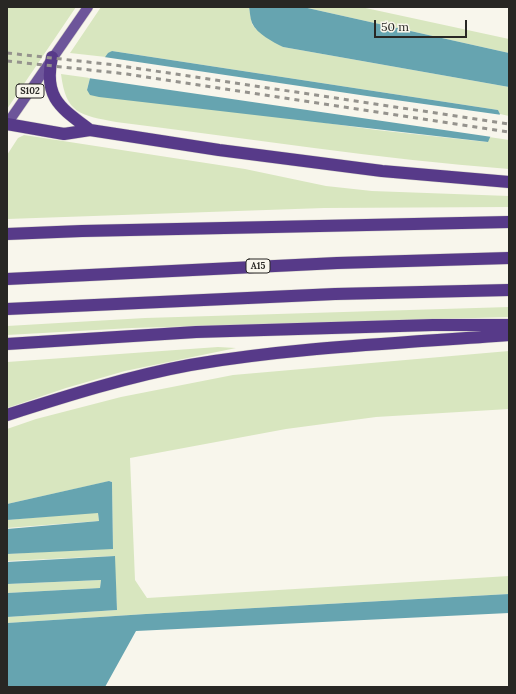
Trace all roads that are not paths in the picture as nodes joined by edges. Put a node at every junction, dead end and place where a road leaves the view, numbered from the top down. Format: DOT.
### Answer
graph roads {
  1 [pos="88,7"];
  2 [pos="52,57"];
  3 [pos="7,124"];
  4 [pos="90,130"];
  5 [pos="509,182"];
  6 [pos="509,222"];
  7 [pos="7,234"];
  8 [pos="509,258"];
  9 [pos="7,279"];
  10 [pos="509,290"];
  11 [pos="7,310"];
  12 [pos="509,325"];
  13 [pos="509,335"];
  14 [pos="7,344"];
  15 [pos="7,415"];
  1 -- 2 [label="main road, S102"];
  2 -- 3 [label="main road, S102"];
  2 -- 4 [label="highway"];
  3 -- 4 [label="highway"];
  4 -- 5 [label="highway"];
  6 -- 7 [label="highway"];
  8 -- 9 [label="highway, A15"];
  10 -- 11 [label="highway"];
  12 -- 14 [label="highway"];
  13 -- 15 [label="highway"];
}
